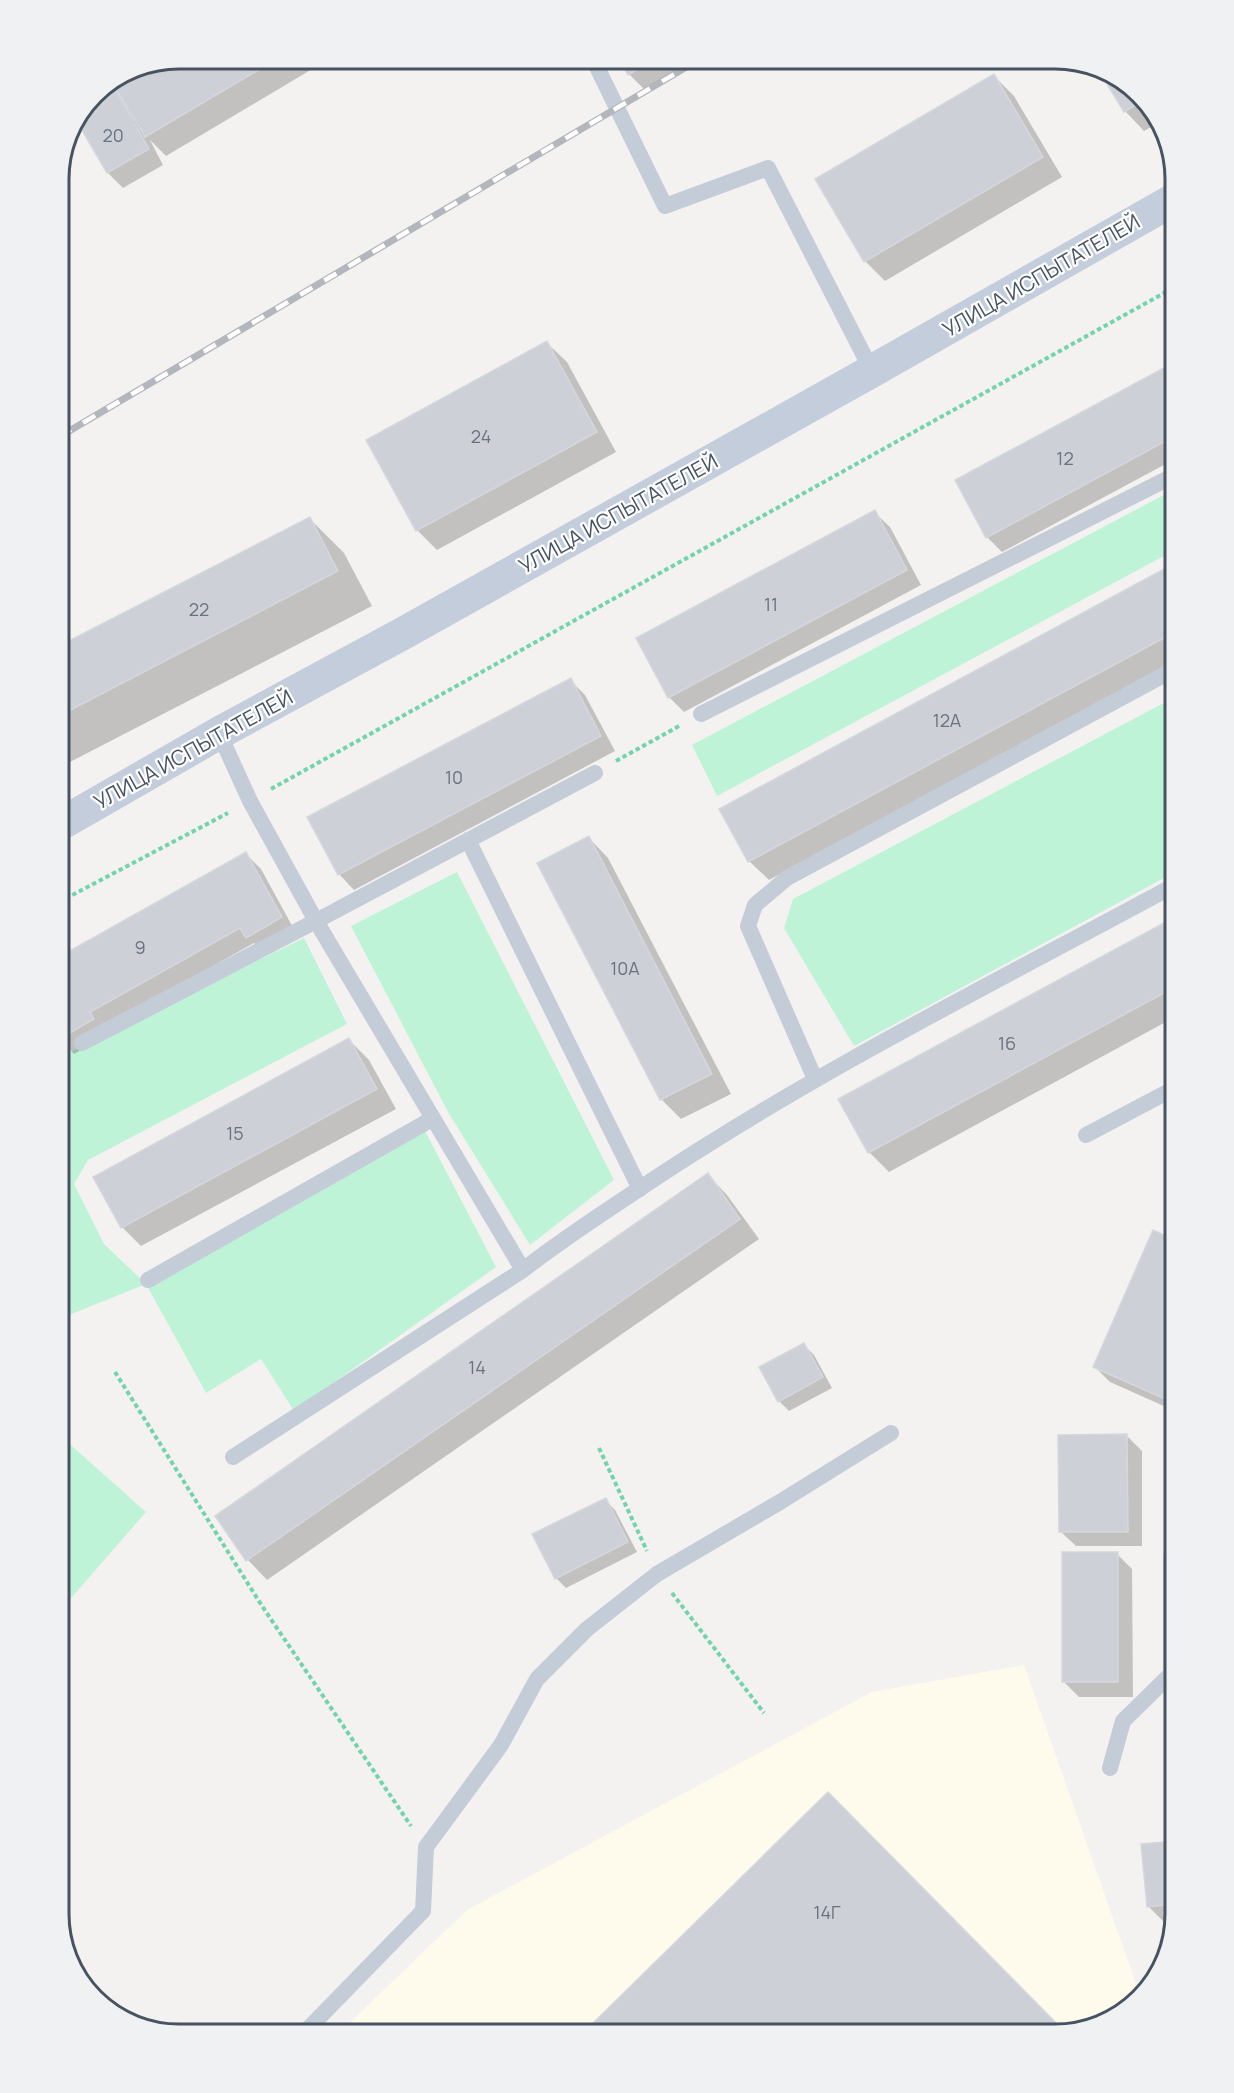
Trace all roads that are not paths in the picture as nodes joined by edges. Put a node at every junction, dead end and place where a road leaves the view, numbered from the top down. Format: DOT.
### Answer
graph roads {
  1 [pos="598,69"];
  2 [pos="1165,205"];
  3 [pos="872,371"];
  4 [pos="1165,481"];
  5 [pos="1165,675"];
  6 [pos="701,714"];
  7 [pos="219,733"];
  8 [pos="595,772"];
  9 [pos="69,819"];
  10 [pos="468,840"];
  11 [pos="1165,891"];
  12 [pos="316,921"];
  13 [pos="82,1043"];
  14 [pos="815,1079"];
  15 [pos="1165,1094"];
  16 [pos="432,1119"];
  17 [pos="1086,1135"];
  18 [pos="640,1189"];
  19 [pos="523,1270"];
  20 [pos="148,1280"];
  21 [pos="891,1433"];
  22 [pos="233,1457"];
  23 [pos="1165,1680"];
  24 [pos="1110,1768"];
  25 [pos="313,2024"];
  1 -- 3 [label="lane"];
  2 -- 3 [label="main road, УЛИЦА ИСПЫТАТЕЛЕЙ"];
  3 -- 7 [label="main road, УЛИЦА ИСПЫТАТЕЛЕЙ"];
  4 -- 6 [label="lane"];
  5 -- 14 [label="lane"];
  7 -- 9 [label="main road, УЛИЦА ИСПЫТАТЕЛЕЙ"];
  7 -- 12 [label="lane"];
  8 -- 10 [label="lane"];
  10 -- 12 [label="lane"];
  10 -- 18 [label="lane"];
  11 -- 14 [label="lane"];
  12 -- 13 [label="lane"];
  12 -- 16 [label="lane"];
  14 -- 18 [label="lane"];
  15 -- 17 [label="lane"];
  16 -- 19 [label="lane"];
  16 -- 20 [label="lane"];
  18 -- 19 [label="lane"];
  19 -- 22 [label="lane"];
  21 -- 25 [label="lane"];
  23 -- 24 [label="lane"];
}
